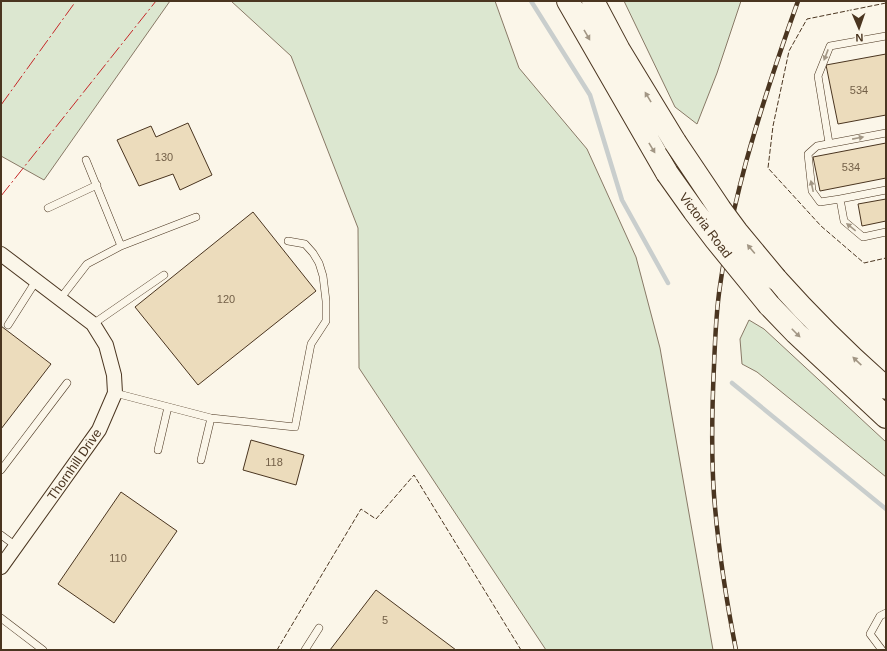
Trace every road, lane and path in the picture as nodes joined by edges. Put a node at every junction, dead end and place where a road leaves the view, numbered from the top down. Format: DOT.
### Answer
graph roads {
  1 [pos="568,1"];
  2 [pos="593,1"];
  3 [pos="886,36"];
  4 [pos="886,132"];
  5 [pos="829,143"];
  6 [pos="86,160"];
  7 [pos="97,185"];
  8 [pos="886,190"];
  9 [pos="840,199"];
  10 [pos="48,208"];
  11 [pos="196,217"];
  12 [pos="886,232"];
  13 [pos="288,242"];
  14 [pos="121,246"];
  15 [pos="1,254"];
  16 [pos="164,275"];
  17 [pos="36,281"];
  18 [pos="60,299"];
  19 [pos="94,324"];
  20 [pos="8,325"];
  21 [pos="67,384"];
  22 [pos="886,388"];
  23 [pos="114,393"];
  24 [pos="168,407"];
  25 [pos="886,417"];
  26 [pos="211,418"];
  27 [pos="158,450"];
  28 [pos="201,460"];
  29 [pos="1,470"];
  30 [pos="1,535"];
  31 [pos="16,546"];
  32 [pos="1,567"];
  33 [pos="886,612"];
  34 [pos="1,618"];
  35 [pos="319,628"];
  36 [pos="43,650"];
  37 [pos="306,650"];
  38 [pos="882,650"];
  1 -- 25 [label="main road, Victoria Road, one-way, bridge"];
  22 -- 2 [label="main road, Victoria Road, one-way, bridge"];
  3 -- 5 [label="lane, one-way"];
  5 -- 4 [label="lane, one-way"];
  9 -- 5 [label="lane, one-way"];
  6 -- 7 [label="lane"];
  7 -- 10 [label="lane"];
  7 -- 14 [label="lane"];
  8 -- 9 [label="lane"];
  12 -- 9 [label="lane, one-way"];
  11 -- 14 [label="lane"];
  13 -- 26 [label="lane"];
  14 -- 18 [label="lane"];
  15 -- 17 [label="street, Thornhill Drive"];
  16 -- 19 [label="lane"];
  17 -- 18 [label="street, Thornhill Drive"];
  17 -- 20 [label="lane"];
  18 -- 19 [label="street, Thornhill Drive"];
  19 -- 23 [label="street, Thornhill Drive"];
  21 -- 29 [label="lane"];
  23 -- 24 [label="lane"];
  23 -- 31 [label="street, Thornhill Drive"];
  24 -- 26 [label="lane"];
  24 -- 27 [label="lane"];
  26 -- 28 [label="lane"];
  30 -- 31 [label="lane"];
  31 -- 32 [label="street, Thornhill Drive"];
  33 -- 38 [label="lane"];
  34 -- 36 [label="lane"];
  35 -- 37 [label="lane"];
}
